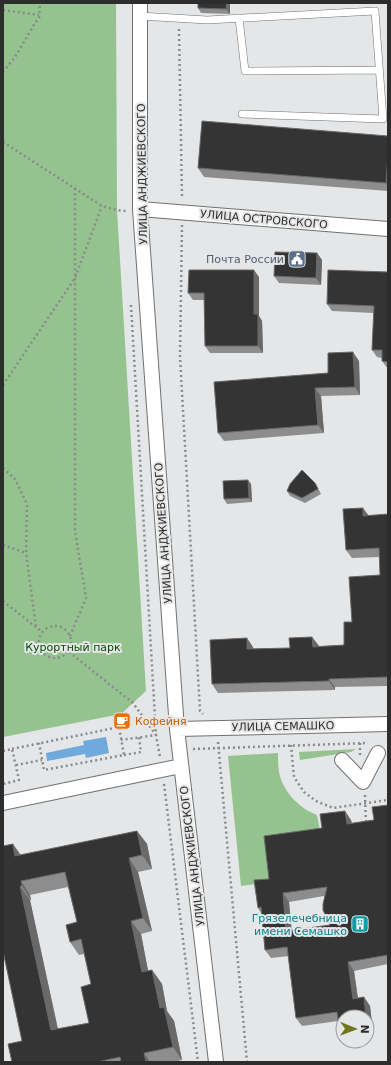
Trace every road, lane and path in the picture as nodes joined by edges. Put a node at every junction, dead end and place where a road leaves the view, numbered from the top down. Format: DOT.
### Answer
graph roads {
  1 [pos="40,3"];
  2 [pos="140,9"];
  3 [pos="3,10"];
  4 [pos="39,15"];
  5 [pos="179,18"];
  6 [pos="239,18"];
  7 [pos="379,70"];
  8 [pos="3,72"];
  9 [pos="242,114"];
  10 [pos="3,142"];
  11 [pos="75,188"];
  12 [pos="102,206"];
  13 [pos="140,209"];
  14 [pos="182,212"];
  15 [pos="388,229"];
  16 [pos="76,278"];
  17 [pos="3,385"];
  18 [pos="3,468"];
  19 [pos="3,546"];
  20 [pos="26,553"];
  21 [pos="3,601"];
  22 [pos="36,627"];
  23 [pos="42,632"];
  24 [pos="70,636"];
  25 [pos="69,652"];
  26 [pos="388,724"];
  27 [pos="290,726"];
  28 [pos="216,728"];
  29 [pos="177,729"];
  30 [pos="139,737"];
  31 [pos="122,740"];
  32 [pos="39,743"];
  33 [pos="360,743"];
  34 [pos="291,745"];
  35 [pos="12,748"];
  36 [pos="218,748"];
  37 [pos="376,748"];
  38 [pos="180,750"];
  39 [pos="3,751"];
  40 [pos="159,751"];
  41 [pos="124,755"];
  42 [pos="360,757"];
  43 [pos="42,760"];
  44 [pos="342,760"];
  45 [pos="16,765"];
  46 [pos="181,766"];
  47 [pos="3,784"];
  48 [pos="388,800"];
  49 [pos="3,803"];
  50 [pos="366,804"];
  51 [pos="366,830"];
  52 [pos="216,1062"];
  53 [pos="247,1062"];
  1 -- 4 [label="path"];
  2 -- 5 [label="lane"];
  2 -- 13 [label="street, УЛИЦА АНДЖИЕВСКОГО"];
  3 -- 4 [label="path"];
  4 -- 8 [label="path"];
  5 -- 6 [label="lane"];
  5 -- 14 [label="path"];
  6 -- 7 [label="lane"];
  6 -- 7 [label="lane"];
  7 -- 9 [label="lane"];
  10 -- 11 [label="path"];
  11 -- 12 [label="path"];
  11 -- 16 [label="path"];
  12 -- 13 [label="path"];
  12 -- 16 [label="path"];
  13 -- 14 [label="street, УЛИЦА ОСТРОВСКОГО"];
  13 -- 29 [label="street, УЛИЦА АНДЖИЕВСКОГО"];
  14 -- 15 [label="street, УЛИЦА ОСТРОВСКОГО"];
  14 -- 28 [label="path"];
  16 -- 17 [label="path"];
  16 -- 24 [label="path"];
  18 -- 20 [label="path"];
  19 -- 20 [label="path"];
  20 -- 22 [label="path"];
  21 -- 22 [label="path"];
  22 -- 23 [label="path"];
  23 -- 24 [label="path"];
  23 -- 25 [label="path"];
  24 -- 25 [label="path"];
  25 -- 30 [label="path"];
  26 -- 27 [label="street, УЛИЦА СЕМАШКО"];
  27 -- 28 [label="street, УЛИЦА СЕМАШКО"];
  27 -- 34 [label="path"];
  28 -- 29 [label="street, УЛИЦА СЕМАШКО"];
  28 -- 36 [label="path"];
  29 -- 38 [label="street, УЛИЦА АНДЖИЕВСКОГО"];
  30 -- 31 [label="path"];
  30 -- 41 [label="path"];
  31 -- 32 [label="path"];
  31 -- 41 [label="path"];
  32 -- 35 [label="path"];
  32 -- 43 [label="path"];
  33 -- 34 [label="path"];
  33 -- 37 [label="path"];
  33 -- 42 [label="path"];
  34 -- 36 [label="path"];
  34 -- 50 [label="path"];
  35 -- 39 [label="path"];
  35 -- 45 [label="path"];
  36 -- 38 [label="path"];
  36 -- 53 [label="path"];
  37 -- 44 [label="street"];
  38 -- 40 [label="path"];
  38 -- 46 [label="street, УЛИЦА АНДЖИЕВСКОГО"];
  41 -- 43 [label="path"];
  43 -- 45 [label="path"];
  45 -- 47 [label="path"];
  46 -- 49 [label="street"];
  46 -- 52 [label="street, УЛИЦА АНДЖИЕВСКОГО"];
  48 -- 50 [label="path"];
  50 -- 51 [label="path"];
}
